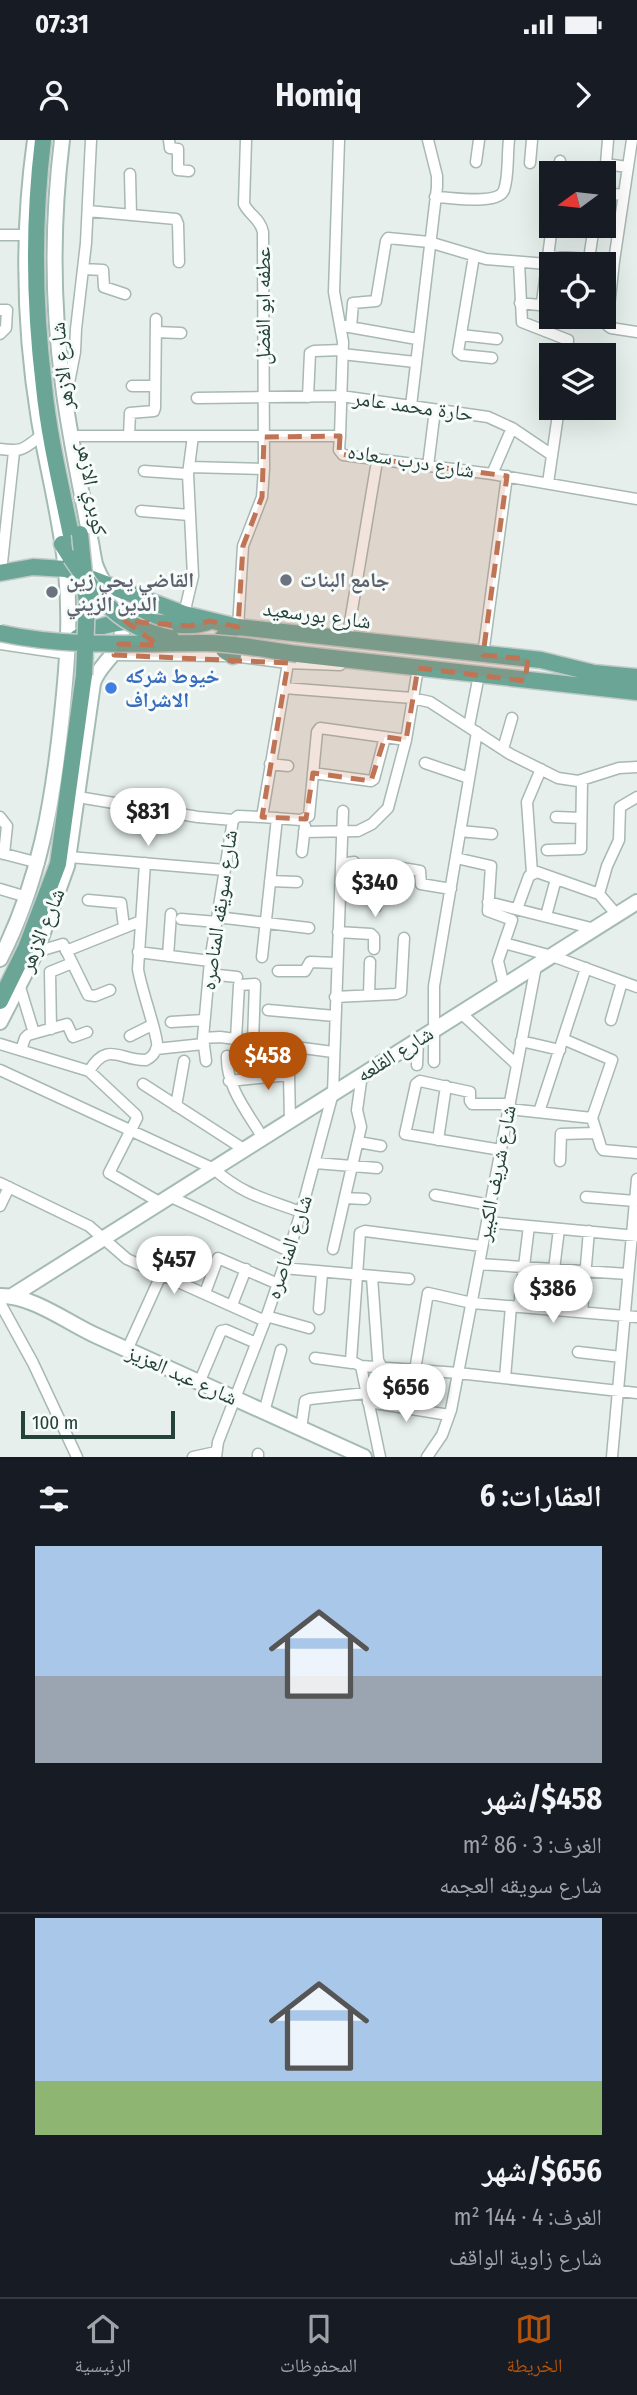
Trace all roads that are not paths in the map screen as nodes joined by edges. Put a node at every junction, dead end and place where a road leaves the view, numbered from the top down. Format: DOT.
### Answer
graph roads {
  1 [pos="35,140"];
  2 [pos="43,140"];
  3 [pos="50,140"];
  4 [pos="62,140"];
  5 [pos="91,140"];
  6 [pos="169,140"];
  7 [pos="246,140"];
  8 [pos="340,140"];
  9 [pos="428,140"];
  10 [pos="479,140"];
  11 [pos="509,140"];
  12 [pos="533,140"];
  13 [pos="608,140"];
  14 [pos="632,140"];
  15 [pos="476,162"];
  16 [pos="530,163"];
  17 [pos="627,167"];
  18 [pos="189,171"];
  19 [pos="130,174"];
  20 [pos="616,194"];
  21 [pos="623,195"];
  22 [pos="435,197"];
  23 [pos="88,211"];
  24 [pos="131,215"];
  25 [pos="0,235"];
  26 [pos="27,235"];
  27 [pos="429,242"];
  28 [pos="615,252"];
  29 [pos="474,256"];
  30 [pos="179,261"];
  31 [pos="539,261"];
  32 [pos="519,262"];
  33 [pos="83,269"];
  34 [pos="125,294"];
  35 [pos="520,303"];
  36 [pos="539,304"];
  37 [pos="4,310"];
  38 [pos="156,319"];
  39 [pos="345,326"];
  40 [pos="616,329"];
  41 [pos="156,332"];
  42 [pos="181,332"];
  43 [pos="637,332"];
  44 [pos="0,334"];
  45 [pos="461,335"];
  46 [pos="417,339"];
  47 [pos="497,340"];
  48 [pos="568,343"];
  49 [pos="342,352"];
  50 [pos="492,358"];
  51 [pos="415,362"];
  52 [pos="132,386"];
  53 [pos="155,386"];
  54 [pos="341,396"];
  55 [pos="264,397"];
  56 [pos="308,397"];
  57 [pos="197,398"];
  58 [pos="65,400"];
  59 [pos="411,406"];
  60 [pos="435,410"];
  61 [pos="557,420"];
  62 [pos="512,428"];
  63 [pos="42,435"];
  64 [pos="71,436"];
  65 [pos="129,436"];
  66 [pos="193,436"];
  67 [pos="264,436"];
  68 [pos="340,436"];
  69 [pos="0,449"];
  70 [pos="14,452"];
  71 [pos="552,455"];
  72 [pos="428,466"];
  73 [pos="376,467"];
  74 [pos="264,469"];
  75 [pos="189,470"];
  76 [pos="144,471"];
  77 [pos="492,474"];
  78 [pos="508,476"];
  79 [pos="548,483"];
  80 [pos="637,499"];
  81 [pos="141,511"];
  82 [pos="189,515"];
  83 [pos="4,519"];
  84 [pos="62,544"];
  85 [pos="68,563"];
  86 [pos="1,573"];
  87 [pos="104,582"];
  88 [pos="184,614"];
  89 [pos="121,621"];
  90 [pos="210,621"];
  91 [pos="237,627"];
  92 [pos="0,633"];
  93 [pos="348,640"];
  94 [pos="208,643"];
  95 [pos="0,644"];
  96 [pos="68,650"];
  97 [pos="114,655"];
  98 [pos="483,655"];
  99 [pos="233,656"];
  100 [pos="292,658"];
  101 [pos="528,659"];
  102 [pos="418,668"];
  103 [pos="479,675"];
  104 [pos="637,677"];
  105 [pos="525,681"];
  106 [pos="284,688"];
  107 [pos="637,692"];
  108 [pos="412,698"];
  109 [pos="513,718"];
  110 [pos="473,729"];
  111 [pos="385,737"];
  112 [pos="406,740"];
  113 [pos="503,749"];
  114 [pos="425,763"];
  115 [pos="270,764"];
  116 [pos="288,766"];
  117 [pos="637,767"];
  118 [pos="541,769"];
  119 [pos="313,773"];
  120 [pos="469,778"];
  121 [pos="582,780"];
  122 [pos="78,797"];
  123 [pos="637,797"];
  124 [pos="343,811"];
  125 [pos="0,817"];
  126 [pos="261,817"];
  127 [pos="556,817"];
  128 [pos="277,818"];
  129 [pos="306,818"];
  130 [pos="582,818"];
  131 [pos="233,820"];
  132 [pos="460,831"];
  133 [pos="304,832"];
  134 [pos="342,833"];
  135 [pos="492,834"];
  136 [pos="547,850"];
  137 [pos="302,852"];
  138 [pos="2,854"];
  139 [pos="69,857"];
  140 [pos="456,858"];
  141 [pos="38,863"];
  142 [pos="145,863"];
  143 [pos="341,864"];
  144 [pos="396,867"];
  145 [pos="225,870"];
  146 [pos="532,873"];
  147 [pos="556,879"];
  148 [pos="270,881"];
  149 [pos="297,882"];
  150 [pos="0,889"];
  151 [pos="451,889"];
  152 [pos="599,894"];
  153 [pos="27,897"];
  154 [pos="88,900"];
  155 [pos="488,902"];
  156 [pos="637,902"];
  157 [pos="376,907"];
  158 [pos="517,909"];
  159 [pos="617,915"];
  160 [pos="545,916"];
  161 [pos="141,920"];
  162 [pos="217,920"];
  163 [pos="266,922"];
  164 [pos="124,927"];
  165 [pos="309,928"];
  166 [pos="595,929"];
  167 [pos="7,931"];
  168 [pos="338,932"];
  169 [pos="404,938"];
  170 [pos="504,943"];
  171 [pos="374,949"];
  172 [pos="66,951"];
  173 [pos="36,952"];
  174 [pos="138,952"];
  175 [pos="168,956"];
  176 [pos="552,956"];
  177 [pos="262,957"];
  178 [pos="0,959"];
  179 [pos="211,961"];
  180 [pos="72,962"];
  181 [pos="370,962"];
  182 [pos="337,963"];
  183 [pos="536,966"];
  184 [pos="586,968"];
  185 [pos="278,971"];
  186 [pos="209,974"];
  187 [pos="237,977"];
  188 [pos="0,979"];
  189 [pos="622,982"];
  190 [pos="19,984"];
  191 [pos="504,986"];
  192 [pos="637,987"];
  193 [pos="110,990"];
  194 [pos="369,995"];
  195 [pos="335,997"];
  196 [pos="0,1001"];
  197 [pos="268,1010"];
  198 [pos="461,1013"];
  199 [pos="335,1016"];
  200 [pos="204,1020"];
  201 [pos="611,1020"];
  202 [pos="0,1022"];
  203 [pos="171,1022"];
  204 [pos="152,1025"];
  205 [pos="51,1029"];
  206 [pos="434,1031"];
  207 [pos="87,1032"];
  208 [pos="34,1033"];
  209 [pos="130,1036"];
  210 [pos="563,1039"];
  211 [pos="236,1040"];
  212 [pos="418,1040"];
  213 [pos="203,1041"];
  214 [pos="522,1041"];
  215 [pos="253,1042"];
  216 [pos="0,1044"];
  217 [pos="156,1049"];
  218 [pos="21,1050"];
  219 [pos="559,1050"];
  220 [pos="333,1052"];
  221 [pos="227,1056"];
  222 [pos="184,1061"];
  223 [pos="206,1061"];
  224 [pos="434,1062"];
  225 [pos="417,1065"];
  226 [pos="517,1065"];
  227 [pos="0,1070"];
  228 [pos="89,1071"];
  229 [pos="362,1074"];
  230 [pos="229,1081"];
  231 [pos="143,1083"];
  232 [pos="446,1086"];
  233 [pos="333,1093"];
  234 [pos="176,1106"];
  235 [pos="509,1107"];
  236 [pos="539,1112"];
  237 [pos="592,1118"];
  238 [pos="290,1121"];
  239 [pos="131,1130"];
  240 [pos="596,1133"];
  241 [pos="263,1139"];
  242 [pos="438,1140"];
  243 [pos="358,1142"];
  244 [pos="381,1146"];
  245 [pos="245,1150"];
  246 [pos="501,1150"];
  247 [pos="637,1153"];
  248 [pos="560,1161"];
  249 [pos="315,1163"];
  250 [pos="352,1166"];
  251 [pos="377,1168"];
  252 [pos="214,1169"];
  253 [pos="637,1179"];
  254 [pos="5,1185"];
  255 [pos="435,1195"];
  256 [pos="586,1197"];
  257 [pos="345,1198"];
  258 [pos="365,1199"];
  259 [pos="166,1200"];
  260 [pos="635,1201"];
  261 [pos="491,1205"];
  262 [pos="0,1206"];
  263 [pos="302,1212"];
  264 [pos="487,1222"];
  265 [pos="529,1226"];
  266 [pos="559,1229"];
  267 [pos="589,1231"];
  268 [pos="634,1236"];
  269 [pos="104,1239"];
  270 [pos="482,1246"];
  271 [pos="333,1249"];
  272 [pos="289,1251"];
  273 [pos="479,1264"];
  274 [pos="524,1267"];
  275 [pos="283,1268"];
  276 [pos="246,1269"];
  277 [pos="554,1269"];
  278 [pos="585,1271"];
  279 [pos="162,1273"];
  280 [pos="322,1273"];
  281 [pos="628,1274"];
  282 [pos="357,1276"];
  283 [pos="372,1277"];
  284 [pos="409,1279"];
  285 [pos="278,1284"];
  286 [pos="205,1293"];
  287 [pos="4,1298"];
  288 [pos="472,1303"];
  289 [pos="232,1305"];
  290 [pos="515,1307"];
  291 [pos="319,1309"];
  292 [pos="550,1310"];
  293 [pos="582,1312"];
  294 [pos="625,1316"];
  295 [pos="637,1317"];
  296 [pos="266,1318"];
  297 [pos="309,1328"];
  298 [pos="256,1343"];
  299 [pos="127,1350"];
  300 [pos="281,1350"];
  301 [pos="578,1352"];
  302 [pos="621,1357"];
  303 [pos="315,1358"];
  304 [pos="356,1365"];
  305 [pos="382,1368"];
  306 [pos="415,1370"];
  307 [pos="458,1373"];
  308 [pos="505,1378"];
  309 [pos="200,1383"];
  310 [pos="618,1391"];
  311 [pos="637,1393"];
  312 [pos="234,1398"];
  313 [pos="367,1398"];
  314 [pos="264,1412"];
  315 [pos="449,1415"];
  316 [pos="301,1429"];
  317 [pos="216,1455"];
  318 [pos="77,1457"];
  319 [pos="193,1457"];
  320 [pos="364,1457"];
  321 [pos="380,1457"];
  322 [pos="427,1457"];
  323 [pos="612,1457"];
  1 -- 26 [label="main road, شارع الازهر"];
  2 -- 188 [label="main road, كوبري الازهر, bridge"];
  3 -- 196 [label="main road, كوبري الازهر, bridge"];
  4 -- 58 [label="main road, شارع الازهر"];
  5 -- 23 [label="street"];
  6 -- 18 [label="street"];
  7 -- 55 [label="street, عطفه ابو الفضل"];
  8 -- 39 [label="street"];
  9 -- 22 [label="street"];
  10 -- 15 [label="street"];
  11 -- 22 [label="street"];
  12 -- 16 [label="street"];
  13 -- 17 [label="street"];
  14 -- 17 [label="street"];
  17 -- 21 [label="street"];
  19 -- 24 [label="street"];
  20 -- 21 [label="street"];
  21 -- 28 [label="street"];
  22 -- 27 [label="street"];
  23 -- 24 [label="street"];
  23 -- 33 [label="street"];
  24 -- 30 [label="street"];
  25 -- 26 [label="street"];
  26 -- 63 [label="main road, شارع الازهر"];
  27 -- 29 [label="street"];
  27 -- 39 [label="street"];
  27 -- 46 [label="street"];
  29 -- 32 [label="street"];
  29 -- 45 [label="street"];
  31 -- 32 [label="street"];
  32 -- 35 [label="street"];
  33 -- 34 [label="street"];
  33 -- 58 [label="street"];
  35 -- 36 [label="street"];
  35 -- 48 [label="street"];
  37 -- 44 [label="street"];
  38 -- 41 [label="street"];
  39 -- 46 [label="street"];
  39 -- 49 [label="street"];
  40 -- 43 [label="street"];
  41 -- 42 [label="street"];
  41 -- 53 [label="street"];
  45 -- 47 [label="street"];
  45 -- 50 [label="street"];
  46 -- 51 [label="street"];
  49 -- 51 [label="street"];
  49 -- 54 [label="street"];
  49 -- 56 [label="street"];
  51 -- 59 [label="street"];
  52 -- 53 [label="street"];
  53 -- 65 [label="street"];
  54 -- 56 [label="street, حارة محمد عامر"];
  54 -- 59 [label="street, حارة محمد عامر"];
  54 -- 68 [label="street"];
  55 -- 56 [label="street, حارة محمد عامر"];
  55 -- 57 [label="street, حارة محمد عامر"];
  55 -- 67 [label="street, عطفه ابو الفضل"];
  58 -- 64 [label="main road, شارع الازهر"];
  59 -- 60 [label="street, حارة محمد عامر"];
  60 -- 62 [label="street, حارة محمد عامر"];
  60 -- 72 [label="street"];
  61 -- 71 [label="street"];
  62 -- 71 [label="street, حارة محمد عامر"];
  62 -- 77 [label="street"];
  63 -- 70 [label="street"];
  63 -- 84 [label="main road, شارع الازهر"];
  64 -- 65 [label="street, شارع درب سعاده"];
  64 -- 87 [label="main road, شارع الازهر"];
  65 -- 66 [label="street, شارع درب سعاده"];
  66 -- 67 [label="street, شارع درب سعاده"];
  66 -- 75 [label="street"];
  67 -- 68 [label="street, شارع درب سعاده"];
  67 -- 74 [label="street, عطفه ابو الفضل"];
  68 -- 72 [label="street, شارع درب سعاده"];
  69 -- 70 [label="street"];
  70 -- 83 [label="street"];
  71 -- 79 [label="street"];
  72 -- 77 [label="street, شارع درب سعاده"];
  73 -- 93 [label="street"];
  74 -- 75 [label="street"];
  74 -- 91 [label="street, عطفه ابو الفضل"];
  75 -- 76 [label="street"];
  75 -- 82 [label="street"];
  77 -- 78 [label="street, شارع درب سعاده"];
  78 -- 79 [label="street, شارع درب سعاده"];
  78 -- 98 [label="street"];
  79 -- 80 [label="street, شارع درب سعاده"];
  81 -- 82 [label="street"];
  82 -- 88 [label="street"];
  83 -- 86 [label="street"];
  84 -- 85 [label="main road"];
  85 -- 86 [label="main road, شارع بورسعيد"];
  85 -- 87 [label="main road, شارع بورسعيد"];
  85 -- 94 [label="main road, bridge"];
  85 -- 96 [label="main road, شارع الازهر"];
  87 -- 88 [label="main road, شارع بورسعيد"];
  87 -- 89 [label="main road, شارع الازهر"];
  88 -- 90 [label="main road, شارع بورسعيد"];
  89 -- 90 [label="main road"];
  89 -- 96 [label="main road"];
  89 -- 97 [label="main road, شارع الازهر"];
  90 -- 91 [label="main road, شارع بورسعيد"];
  91 -- 93 [label="main road, شارع بورسعيد"];
  91 -- 99 [label="main road"];
  92 -- 94 [label="main road, bridge"];
  93 -- 98 [label="main road, شارع بورسعيد"];
  94 -- 100 [label="main road, شارع بورسعيد, bridge"];
  95 -- 96 [label="street"];
  96 -- 141 [label="main road, شارع الازهر"];
  97 -- 99 [label="street"];
  97 -- 122 [label="main road, شارع الازهر"];
  98 -- 101 [label="main road, شارع بورسعيد"];
  99 -- 100 [label="street"];
  100 -- 102 [label="main road, شارع بورسعيد"];
  100 -- 106 [label="street, شارع سويقه المناصره"];
  101 -- 104 [label="main road, شارع بورسعيد"];
  101 -- 105 [label="main road"];
  102 -- 103 [label="main road, شارع بورسعيد"];
  102 -- 108 [label="street"];
  103 -- 105 [label="main road, شارع بورسعيد"];
  103 -- 110 [label="street"];
  105 -- 107 [label="main road, شارع بورسعيد"];
  106 -- 108 [label="street"];
  106 -- 115 [label="street, شارع سويقه المناصره"];
  108 -- 110 [label="street"];
  108 -- 112 [label="street"];
  109 -- 113 [label="street"];
  110 -- 113 [label="street"];
  110 -- 120 [label="street"];
  111 -- 112 [label="street"];
  111 -- 119 [label="street"];
  111 -- 119 [label="street"];
  112 -- 134 [label="street"];
  113 -- 118 [label="street"];
  114 -- 120 [label="street"];
  115 -- 116 [label="street"];
  115 -- 126 [label="street, شارع سويقه المناصره"];
  117 -- 121 [label="street"];
  118 -- 121 [label="street"];
  118 -- 146 [label="street"];
  119 -- 129 [label="street"];
  120 -- 132 [label="street"];
  121 -- 130 [label="street"];
  122 -- 131 [label="street"];
  122 -- 139 [label="main road, شارع الازهر"];
  123 -- 152 [label="street"];
  124 -- 134 [label="street, شارع المناصره"];
  125 -- 138 [label="street"];
  126 -- 128 [label="street"];
  126 -- 131 [label="street, شارع سويقه المناصره"];
  127 -- 130 [label="street"];
  128 -- 129 [label="street"];
  128 -- 148 [label="street"];
  129 -- 133 [label="street"];
  130 -- 136 [label="street"];
  131 -- 145 [label="street, شارع سويقه المناصره"];
  132 -- 135 [label="street"];
  132 -- 140 [label="street"];
  133 -- 134 [label="street"];
  133 -- 137 [label="street"];
  134 -- 143 [label="street, شارع المناصره"];
  138 -- 141 [label="street"];
  139 -- 142 [label="street"];
  139 -- 173 [label="main road, شارع الازهر"];
  140 -- 151 [label="street"];
  140 -- 155 [label="street"];
  141 -- 153 [label="main road, شارع الازهر"];
  142 -- 145 [label="street"];
  142 -- 161 [label="street"];
  143 -- 157 [label="street"];
  143 -- 168 [label="street, شارع المناصره"];
  144 -- 151 [label="street"];
  145 -- 162 [label="street, شارع سويقه المناصره"];
  146 -- 147 [label="street"];
  146 -- 158 [label="street"];
  147 -- 152 [label="street"];
  147 -- 160 [label="street"];
  148 -- 149 [label="street"];
  148 -- 163 [label="street"];
  150 -- 153 [label="street"];
  151 -- 206 [label="street"];
  152 -- 159 [label="street"];
  153 -- 167 [label="main road, شارع الازهر"];
  154 -- 164 [label="street"];
  155 -- 158 [label="street"];
  155 -- 170 [label="street"];
  156 -- 159 [label="main road, شارع القلعه"];
  158 -- 160 [label="street"];
  159 -- 166 [label="main road, شارع القلعه"];
  160 -- 166 [label="street"];
  161 -- 164 [label="street"];
  161 -- 174 [label="street"];
  162 -- 163 [label="street"];
  162 -- 175 [label="street"];
  162 -- 179 [label="street, شارع سويقه المناصره"];
  163 -- 165 [label="street"];
  163 -- 177 [label="street"];
  164 -- 172 [label="street"];
  166 -- 176 [label="main road, شارع القلعه"];
  167 -- 178 [label="main road, شارع الازهر"];
  168 -- 171 [label="street"];
  168 -- 182 [label="street, شارع المناصره"];
  169 -- 194 [label="street"];
  170 -- 176 [label="street"];
  170 -- 191 [label="street"];
  172 -- 173 [label="street"];
  172 -- 180 [label="street"];
  173 -- 190 [label="main road, شارع الازهر"];
  174 -- 175 [label="street"];
  174 -- 204 [label="street"];
  175 -- 179 [label="street"];
  176 -- 183 [label="main road, شارع القلعه"];
  176 -- 184 [label="street"];
  179 -- 186 [label="street, شارع سويقه المناصره"];
  180 -- 193 [label="street"];
  180 -- 205 [label="street"];
  181 -- 194 [label="street"];
  182 -- 185 [label="street"];
  182 -- 195 [label="street, شارع المناصره"];
  183 -- 191 [label="main road, شارع القلعه"];
  183 -- 214 [label="street, شارع شريف الكبير"];
  184 -- 189 [label="street"];
  184 -- 210 [label="street"];
  186 -- 187 [label="street"];
  186 -- 200 [label="street, شارع سويقه المناصره"];
  189 -- 192 [label="street"];
  189 -- 201 [label="street"];
  190 -- 202 [label="main road, شارع الازهر"];
  190 -- 208 [label="street"];
  191 -- 198 [label="main road, شارع القلعه"];
  194 -- 195 [label="street"];
  195 -- 199 [label="street, شارع المناصره"];
  197 -- 199 [label="street"];
  198 -- 206 [label="main road, شارع القلعه"];
  198 -- 226 [label="street"];
  199 -- 220 [label="street, شارع المناصره"];
  200 -- 203 [label="street"];
  200 -- 213 [label="street, شارع سويقه المناصره"];
  204 -- 209 [label="street"];
  204 -- 217 [label="street"];
  205 -- 207 [label="street"];
  205 -- 208 [label="street"];
  206 -- 212 [label="main road, شارع القلعه"];
  206 -- 224 [label="street"];
  208 -- 218 [label="street"];
  210 -- 219 [label="street"];
  210 -- 237 [label="street"];
  211 -- 213 [label="street"];
  211 -- 215 [label="street"];
  211 -- 215 [label="street"];
  212 -- 225 [label="street"];
  212 -- 229 [label="main road, شارع القلعه"];
  213 -- 217 [label="street"];
  213 -- 223 [label="street, شارع سويقه المناصره"];
  214 -- 219 [label="street"];
  214 -- 226 [label="street, شارع شريف الكبير"];
  215 -- 220 [label="street"];
  216 -- 218 [label="street"];
  217 -- 228 [label="street"];
  218 -- 228 [label="street"];
  219 -- 236 [label="street"];
  220 -- 233 [label="street, شارع المناصره"];
  221 -- 230 [label="street"];
  222 -- 234 [label="street"];
  226 -- 235 [label="street, شارع شريف الكبير"];
  227 -- 239 [label="street"];
  228 -- 239 [label="street"];
  229 -- 233 [label="main road, شارع القلعه"];
  229 -- 243 [label="street"];
  230 -- 238 [label="street"];
  230 -- 241 [label="street"];
  231 -- 234 [label="street"];
  232 -- 235 [label="street"];
  232 -- 242 [label="street"];
  232 -- 242 [label="street"];
  233 -- 238 [label="main road, شارع القلعه"];
  233 -- 249 [label="street, شارع المناصره"];
  234 -- 245 [label="street"];
  235 -- 236 [label="street"];
  235 -- 246 [label="street, شارع شريف الكبير"];
  236 -- 237 [label="street"];
  237 -- 240 [label="street"];
  238 -- 241 [label="main road, شارع القلعه"];
  239 -- 252 [label="street"];
  239 -- 259 [label="street"];
  240 -- 247 [label="street"];
  240 -- 248 [label="street"];
  241 -- 245 [label="main road, شارع القلعه"];
  242 -- 246 [label="street"];
  243 -- 244 [label="street"];
  243 -- 250 [label="street"];
  245 -- 252 [label="main road, شارع القلعه"];
  246 -- 261 [label="street, شارع شريف الكبير"];
  249 -- 250 [label="street"];
  249 -- 263 [label="street, شارع المناصره"];
  250 -- 251 [label="street"];
  250 -- 257 [label="street"];
  252 -- 259 [label="main road, شارع القلعه"];
  252 -- 263 [label="street"];
  253 -- 260 [label="street"];
  254 -- 262 [label="street"];
  254 -- 269 [label="street"];
  255 -- 261 [label="street"];
  256 -- 260 [label="street"];
  257 -- 258 [label="street"];
  257 -- 271 [label="street"];
  259 -- 269 [label="main road, شارع القلعه"];
  259 -- 272 [label="street"];
  260 -- 268 [label="street"];
  261 -- 264 [label="street, شارع شريف الكبير"];
  263 -- 272 [label="street, شارع المناصره"];
  264 -- 265 [label="street"];
  264 -- 270 [label="street, شارع شريف الكبير"];
  265 -- 266 [label="street"];
  265 -- 274 [label="street"];
  266 -- 267 [label="street"];
  266 -- 277 [label="street"];
  267 -- 268 [label="street"];
  267 -- 278 [label="street"];
  268 -- 281 [label="street"];
  269 -- 279 [label="street"];
  269 -- 287 [label="main road, شارع القلعه"];
  270 -- 273 [label="street, شارع شريف الكبير"];
  270 -- 282 [label="street"];
  272 -- 275 [label="street, شارع المناصره"];
  273 -- 274 [label="street"];
  273 -- 288 [label="street, شارع شريف الكبير"];
  274 -- 277 [label="street"];
  274 -- 290 [label="street"];
  275 -- 280 [label="street"];
  275 -- 285 [label="street, شارع المناصره"];
  276 -- 285 [label="street"];
  276 -- 286 [label="street"];
  276 -- 289 [label="street"];
  277 -- 278 [label="street"];
  277 -- 292 [label="street"];
  278 -- 281 [label="street"];
  278 -- 293 [label="street"];
  279 -- 286 [label="street"];
  279 -- 299 [label="street"];
  280 -- 282 [label="street"];
  280 -- 291 [label="street"];
  281 -- 294 [label="street"];
  282 -- 283 [label="street"];
  282 -- 304 [label="street"];
  283 -- 284 [label="street"];
  283 -- 305 [label="street"];
  285 -- 296 [label="street, شارع المناصره"];
  286 -- 289 [label="street"];
  287 -- 299 [label="main road, شارع عبد العزيز"];
  287 -- 318 [label="street"];
  288 -- 290 [label="street"];
  288 -- 306 [label="street"];
  288 -- 307 [label="street, شارع شريف الكبير"];
  289 -- 296 [label="street"];
  290 -- 292 [label="street"];
  290 -- 308 [label="street"];
  292 -- 293 [label="street"];
  293 -- 294 [label="street"];
  294 -- 295 [label="street"];
  294 -- 302 [label="street"];
  296 -- 297 [label="street"];
  296 -- 298 [label="street, شارع المناصره"];
  298 -- 309 [label="street"];
  298 -- 312 [label="street, شارع المناصره"];
  299 -- 309 [label="main road, شارع عبد العزيز"];
  300 -- 314 [label="street"];
  301 -- 302 [label="street"];
  302 -- 310 [label="street"];
  303 -- 304 [label="street"];
  304 -- 305 [label="street"];
  304 -- 313 [label="street"];
  305 -- 306 [label="street"];
  306 -- 307 [label="street"];
  307 -- 308 [label="street"];
  307 -- 315 [label="street, شارع شريف الكبير"];
  308 -- 310 [label="street"];
  309 -- 312 [label="main road, شارع عبد العزيز"];
  310 -- 311 [label="street"];
  310 -- 323 [label="street"];
  312 -- 314 [label="main road, شارع عبد العزيز"];
  312 -- 317 [label="street, شارع المناصره"];
  313 -- 315 [label="street"];
  313 -- 316 [label="street"];
  313 -- 321 [label="street"];
  314 -- 316 [label="main road, شارع عبد العزيز"];
  315 -- 322 [label="street, شارع شريف الكبير"];
  316 -- 320 [label="main road, شارع عبد العزيز"];
  317 -- 319 [label="street"];
}
